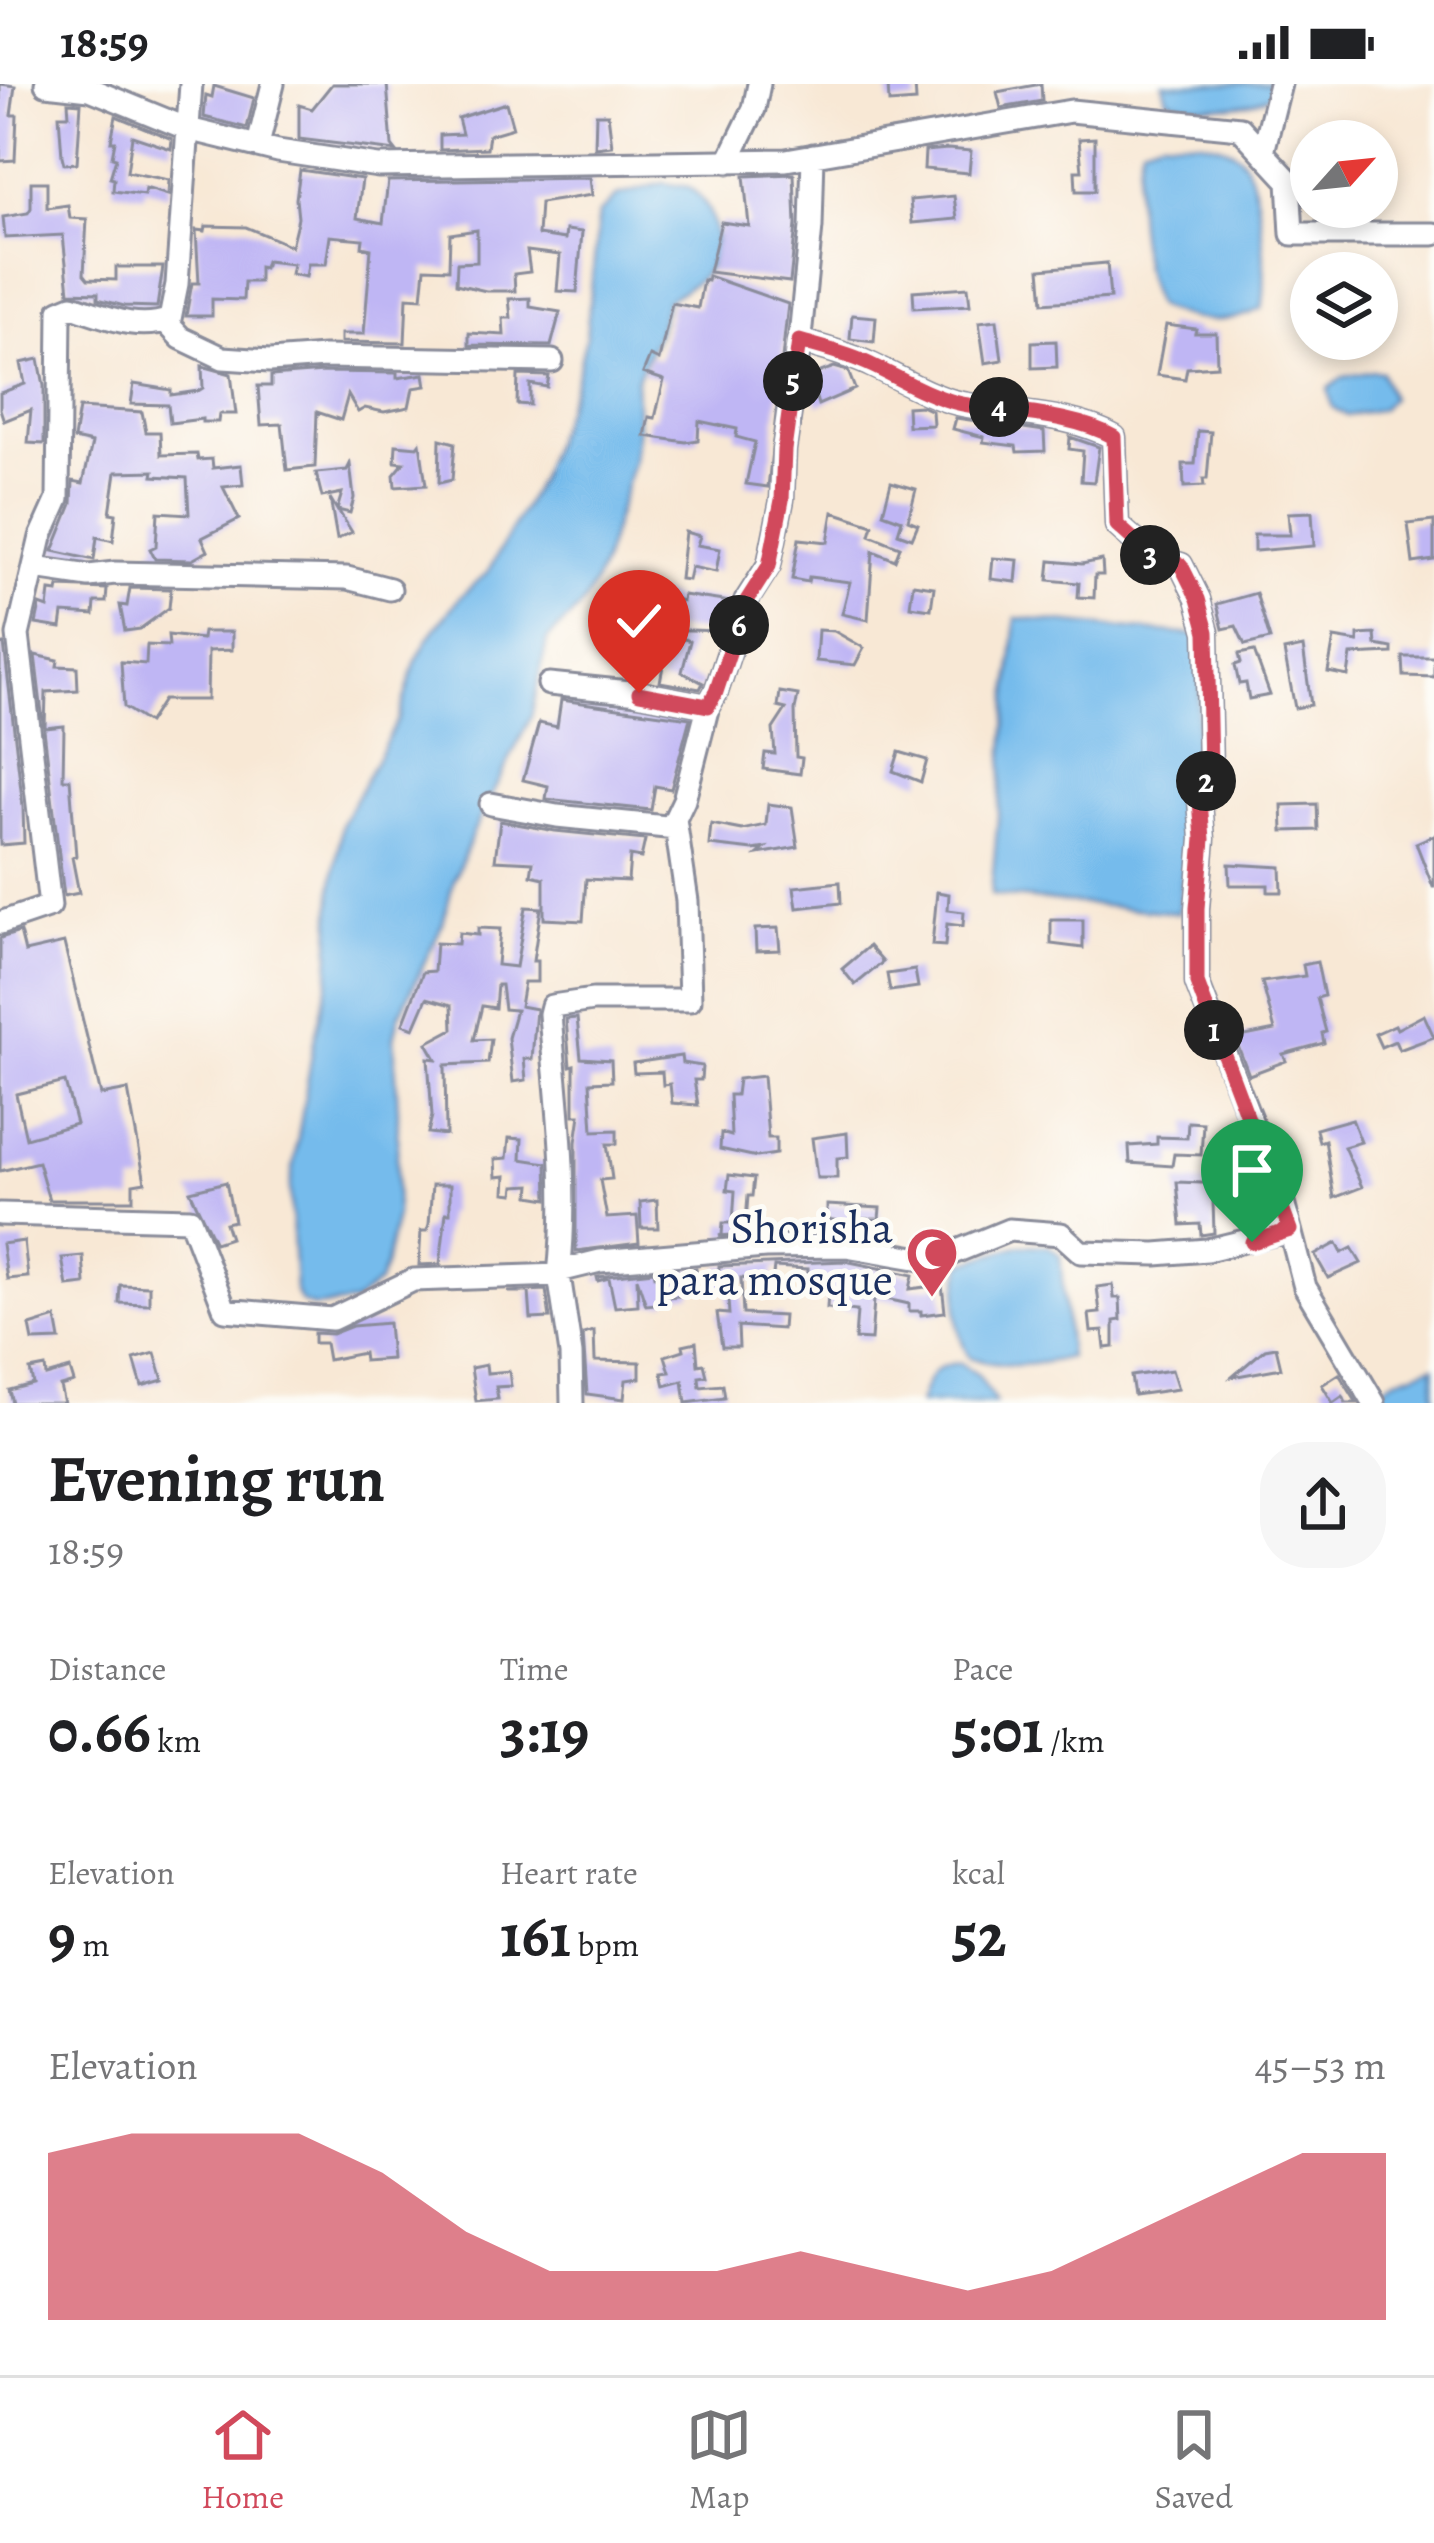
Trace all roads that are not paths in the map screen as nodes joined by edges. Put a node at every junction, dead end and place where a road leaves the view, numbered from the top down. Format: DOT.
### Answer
graph roads {
  1 [pos="46,84"];
  2 [pos="191,84"];
  3 [pos="273,84"];
  4 [pos="759,84"];
  5 [pos="1280,84"];
  6 [pos="188,128"];
  7 [pos="258,145"];
  8 [pos="1262,152"];
  9 [pos="813,155"];
  10 [pos="728,162"];
  11 [pos="1434,234"];
  12 [pos="166,322"];
  13 [pos="799,341"];
  14 [pos="552,361"];
  15 [pos="35,568"];
  16 [pos="390,589"];
  17 [pos="9,638"];
  18 [pos="549,684"];
  19 [pos="708,706"];
  20 [pos="491,804"];
  21 [pos="676,828"];
  22 [pos="0,923"];
  23 [pos="0,1214"];
  24 [pos="1290,1230"];
  25 [pos="559,1273"];
  26 [pos="572,1403"];
  27 [pos="1374,1403"];
  1 -- 6 [label="street"];
  2 -- 6 [label="street"];
  3 -- 7 [label="street"];
  4 -- 10 [label="street"];
  5 -- 8 [label="street"];
  6 -- 7 [label="street"];
  6 -- 12 [label="street"];
  7 -- 10 [label="street"];
  8 -- 9 [label="street"];
  8 -- 11 [label="street"];
  9 -- 10 [label="street"];
  9 -- 13 [label="street"];
  12 -- 14 [label="street"];
  12 -- 15 [label="street"];
  13 -- 19 [label="street"];
  13 -- 24 [label="street"];
  15 -- 16 [label="street"];
  15 -- 17 [label="street"];
  17 -- 22 [label="street"];
  18 -- 19 [label="street"];
  19 -- 21 [label="street"];
  20 -- 21 [label="street"];
  21 -- 25 [label="street"];
  23 -- 25 [label="street"];
  24 -- 25 [label="street"];
  24 -- 27 [label="street"];
  25 -- 26 [label="street"];
}
